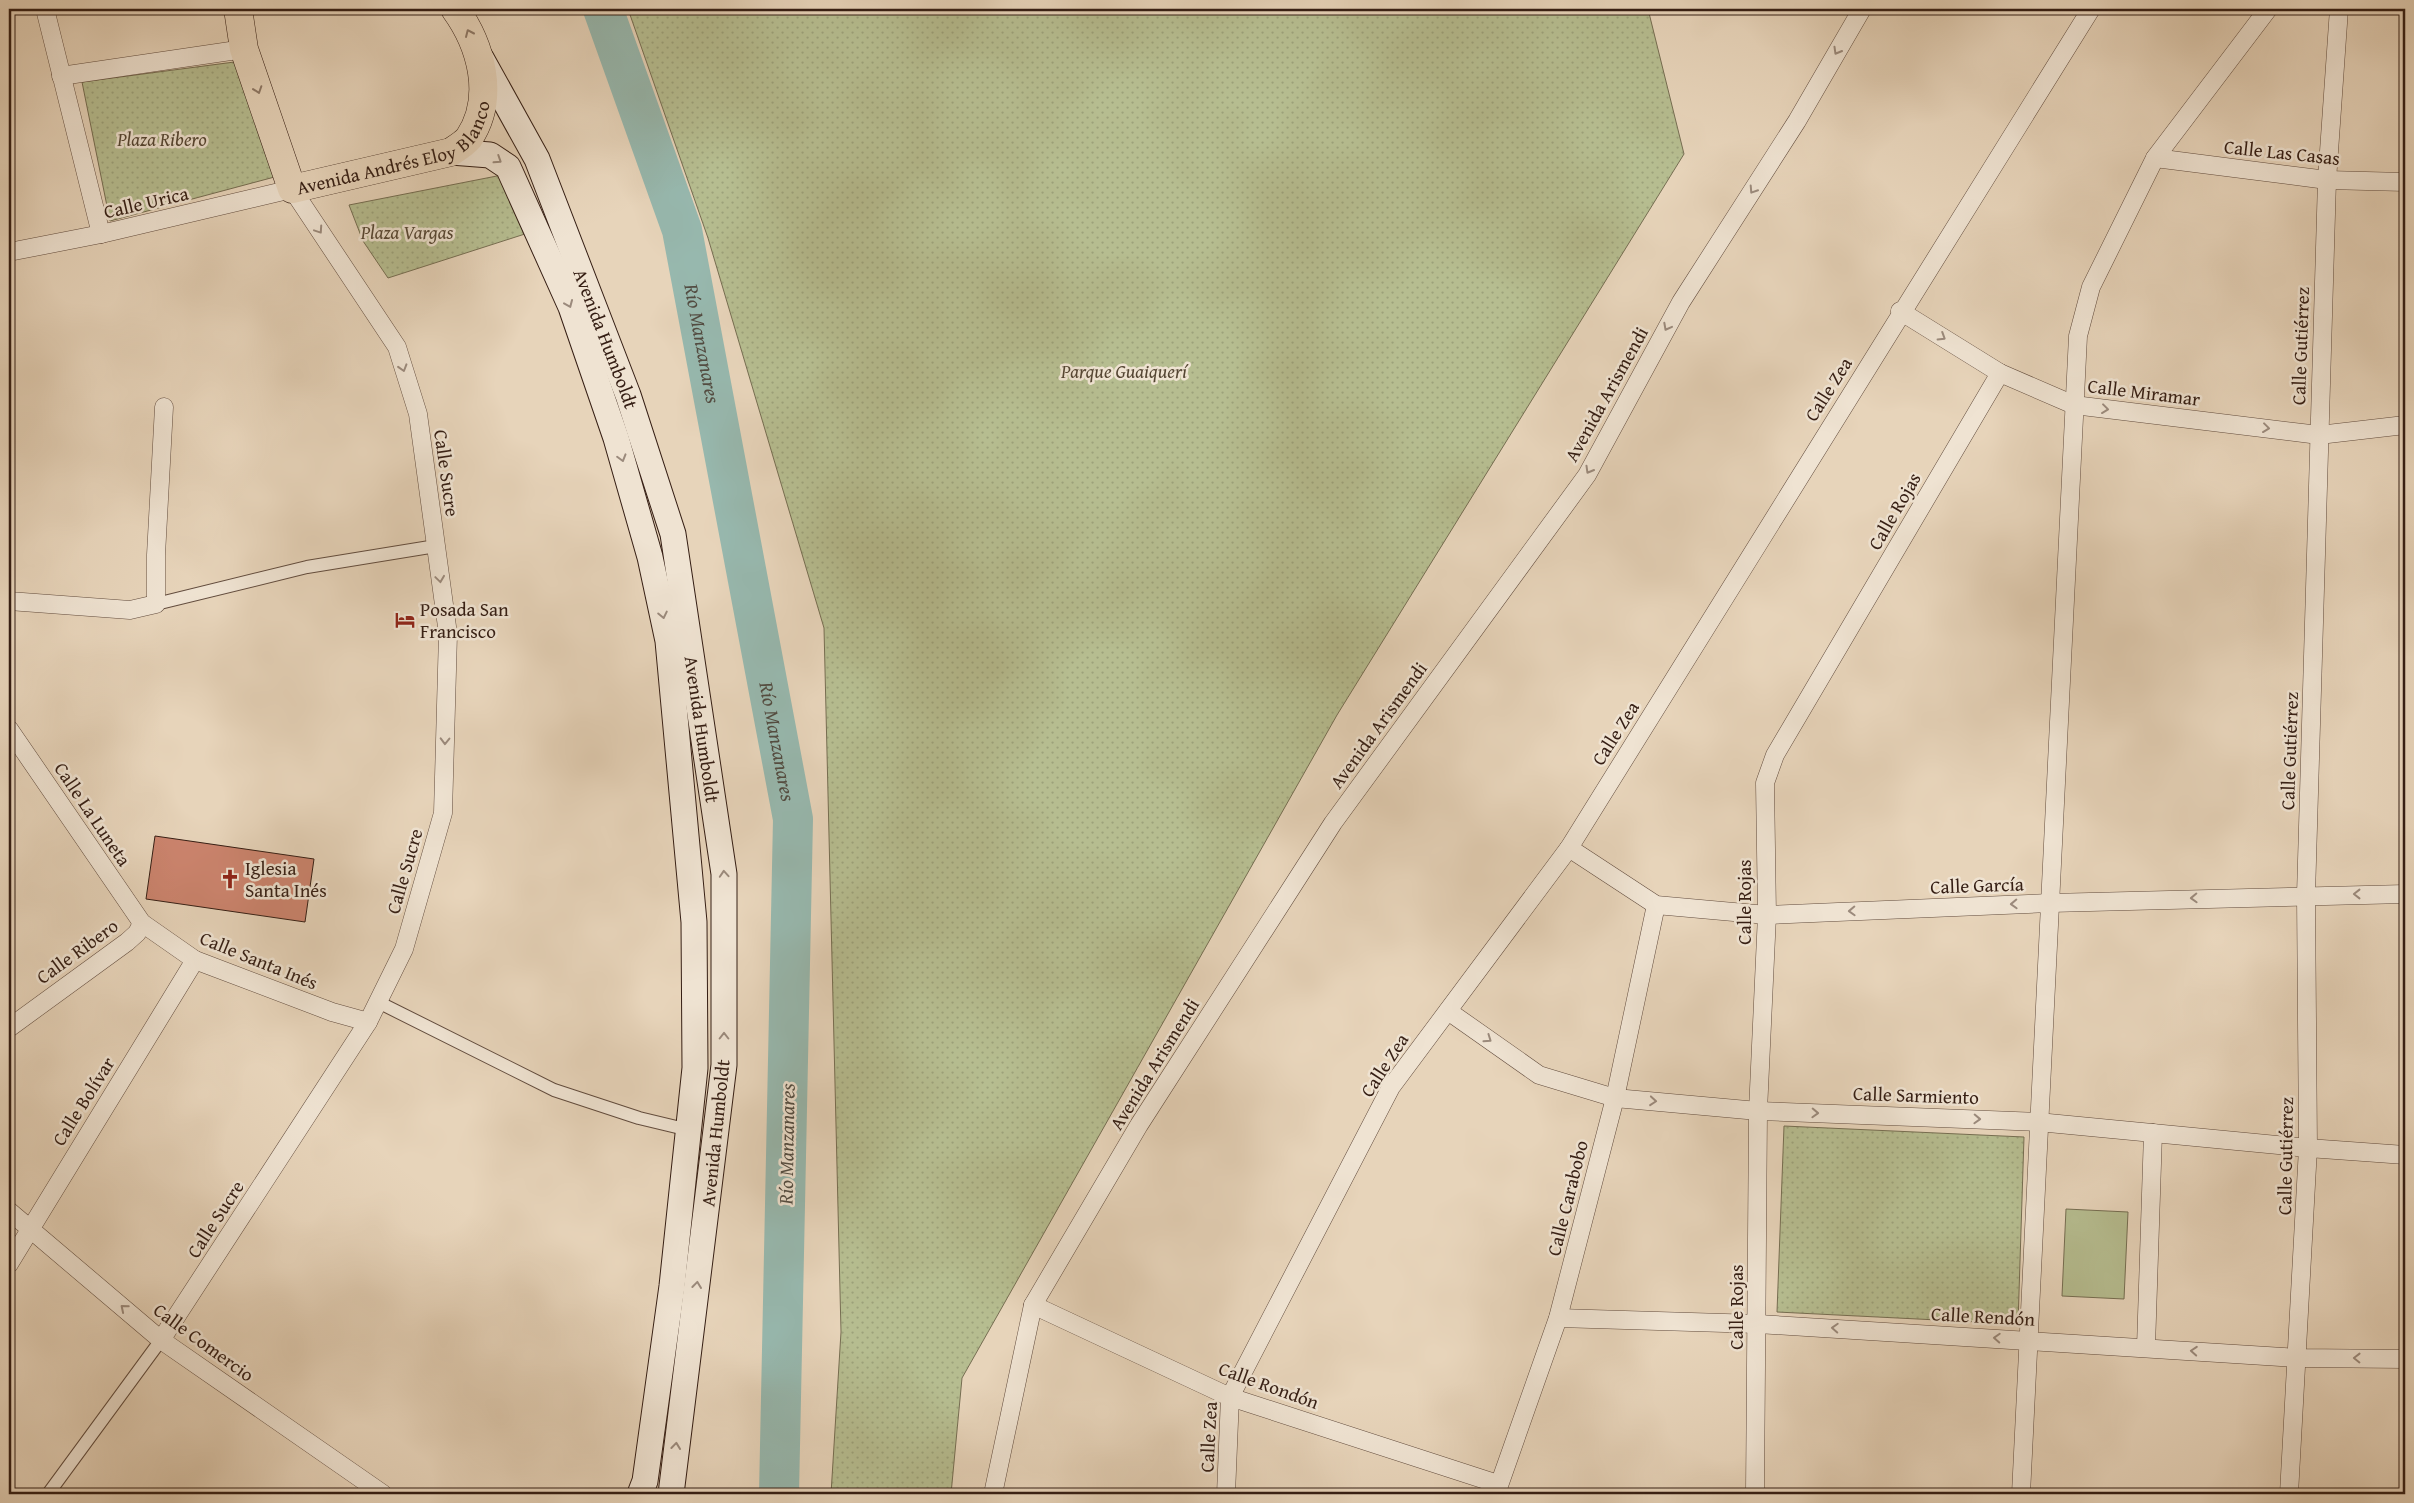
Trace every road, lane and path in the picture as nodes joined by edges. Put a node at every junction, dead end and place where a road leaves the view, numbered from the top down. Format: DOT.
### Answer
graph roads {
  1 [pos="45,9"];
  2 [pos="238,9"];
  3 [pos="455,9"];
  4 [pos="1862,9"];
  5 [pos="2091,9"];
  6 [pos="2268,9"];
  7 [pos="2339,9"];
  8 [pos="244,49"];
  9 [pos="481,58"];
  10 [pos="61,76"];
  11 [pos="451,152"];
  12 [pos="2155,158"];
  13 [pos="2327,180"];
  14 [pos="2405,182"];
  15 [pos="292,189"];
  16 [pos="101,234"];
  17 [pos="9,252"];
  18 [pos="1900,312"];
  19 [pos="2000,373"];
  20 [pos="2074,405"];
  21 [pos="164,407"];
  22 [pos="2405,426"];
  23 [pos="2319,435"];
  24 [pos="436,546"];
  25 [pos="9,601"];
  26 [pos="156,604"];
  27 [pos="9,729"];
  28 [pos="1569,848"];
  29 [pos="2405,894"];
  30 [pos="2306,895"];
  31 [pos="2050,903"];
  32 [pos="1656,905"];
  33 [pos="1767,915"];
  34 [pos="142,923"];
  35 [pos="195,960"];
  36 [pos="378,1002"];
  37 [pos="1448,1011"];
  38 [pos="368,1022"];
  39 [pos="9,1028"];
  40 [pos="1615,1098"];
  41 [pos="1758,1111"];
  42 [pos="2038,1122"];
  43 [pos="689,1130"];
  44 [pos="2153,1133"];
  45 [pos="2308,1148"];
  46 [pos="2405,1155"];
  47 [pos="9,1211"];
  48 [pos="30,1229"];
  49 [pos="9,1264"];
  50 [pos="1033,1305"];
  51 [pos="1558,1318"];
  52 [pos="1758,1324"];
  53 [pos="161,1340"];
  54 [pos="2029,1340"];
  55 [pos="2146,1347"];
  56 [pos="2298,1358"];
  57 [pos="2405,1359"];
  58 [pos="1230,1396"];
  59 [pos="1497,1489"];
  60 [pos="48,1494"];
  61 [pos="383,1494"];
  62 [pos="640,1494"];
  63 [pos="671,1494"];
  64 [pos="993,1494"];
  65 [pos="1226,1494"];
  66 [pos="1755,1494"];
  67 [pos="2021,1494"];
  68 [pos="2289,1494"];
  1 -- 10 [label="street"];
  2 -- 8 [label="main road, Avenida Andrés Eloy Blanco"];
  9 -- 3 [label="main road, Avenida Humboldt, one-way"];
  4 -- 50 [label="street, Avenida Arismendi, one-way"];
  5 -- 18 [label="street, Calle Zea"];
  6 -- 12 [label="street"];
  7 -- 13 [label="street, Calle Gutiérrez"];
  8 -- 10 [label="street"];
  8 -- 15 [label="main road, Avenida Andrés Eloy Blanco, one-way"];
  9 -- 11 [label="main road, Avenida Andrés Eloy Blanco"];
  63 -- 9 [label="main road, Avenida Humboldt, one-way"];
  10 -- 16 [label="street"];
  11 -- 15 [label="main road, Avenida Andrés Eloy Blanco"];
  11 -- 43 [label="main road, Avenida Humboldt, one-way"];
  12 -- 13 [label="street, Calle Las Casas"];
  12 -- 20 [label="street"];
  13 -- 14 [label="street, Calle Las Casas"];
  13 -- 23 [label="street, Calle Gutiérrez"];
  15 -- 16 [label="street, Calle Urica"];
  15 -- 24 [label="street, Calle Sucre, one-way"];
  16 -- 17 [label="street, Calle Urica"];
  18 -- 19 [label="street, Calle Miramar, one-way"];
  18 -- 28 [label="street, Calle Zea"];
  19 -- 20 [label="street, Calle Miramar"];
  19 -- 33 [label="street, Calle Rojas"];
  20 -- 23 [label="street, Calle Miramar, one-way"];
  20 -- 31 [label="street"];
  21 -- 26 [label="street"];
  22 -- 23 [label="street, Calle Miramar"];
  23 -- 30 [label="street, Calle Gutiérrez"];
  24 -- 26 [label="street"];
  24 -- 36 [label="street, Calle Sucre, one-way"];
  25 -- 26 [label="street"];
  27 -- 34 [label="street, Calle La Luneta"];
  28 -- 32 [label="street, Calle García"];
  28 -- 37 [label="street, Calle Zea"];
  29 -- 30 [label="street, Calle García, one-way"];
  30 -- 31 [label="street, Calle García, one-way"];
  30 -- 45 [label="street, Calle Gutiérrez"];
  31 -- 33 [label="street, Calle García, one-way"];
  31 -- 42 [label="street"];
  32 -- 33 [label="street, Calle García"];
  32 -- 40 [label="street, Calle Carabobo"];
  33 -- 41 [label="street, Calle Rojas"];
  34 -- 35 [label="street, Calle Santa Inés"];
  34 -- 39 [label="street, Calle Ribero"];
  35 -- 38 [label="street, Calle Santa Inés"];
  35 -- 48 [label="street, Calle Bolívar"];
  36 -- 38 [label="street, Calle Sucre"];
  36 -- 43 [label="street"];
  37 -- 40 [label="street, Calle Sarmiento, one-way"];
  37 -- 58 [label="street, Calle Zea"];
  38 -- 53 [label="street, Calle Sucre"];
  40 -- 41 [label="street, Calle Sarmiento, one-way"];
  40 -- 51 [label="street, Calle Carabobo"];
  41 -- 42 [label="street, Calle Sarmiento, one-way"];
  41 -- 52 [label="street, Calle Rojas"];
  42 -- 44 [label="street, Calle Sarmiento"];
  42 -- 54 [label="street"];
  43 -- 62 [label="main road, Avenida Humboldt"];
  44 -- 45 [label="street, Calle Sarmiento"];
  44 -- 55 [label="street"];
  45 -- 46 [label="street, Calle Sarmiento"];
  45 -- 56 [label="street, Calle Gutiérrez"];
  47 -- 48 [label="street, Calle Comercio"];
  48 -- 49 [label="street, Calle Bolívar"];
  53 -- 48 [label="street, Calle Comercio, one-way"];
  50 -- 58 [label="street, Calle Rondón"];
  50 -- 64 [label="street, Avenida Arismendi"];
  51 -- 52 [label="street, Calle Rendón"];
  51 -- 59 [label="street, Calle Carabobo"];
  54 -- 52 [label="street, Calle Rendón, one-way"];
  52 -- 66 [label="street, Calle Rojas"];
  53 -- 60 [label="street, Calle Sucre"];
  53 -- 61 [label="street, Calle Comercio"];
  54 -- 55 [label="street, Calle Rendón"];
  54 -- 67 [label="street"];
  56 -- 55 [label="street, Calle Rendón, one-way"];
  57 -- 56 [label="street, Calle Rendón, one-way"];
  56 -- 68 [label="street, Calle Gutiérrez"];
  58 -- 59 [label="street, Calle Rondón"];
  58 -- 65 [label="street, Calle Zea"];
}
